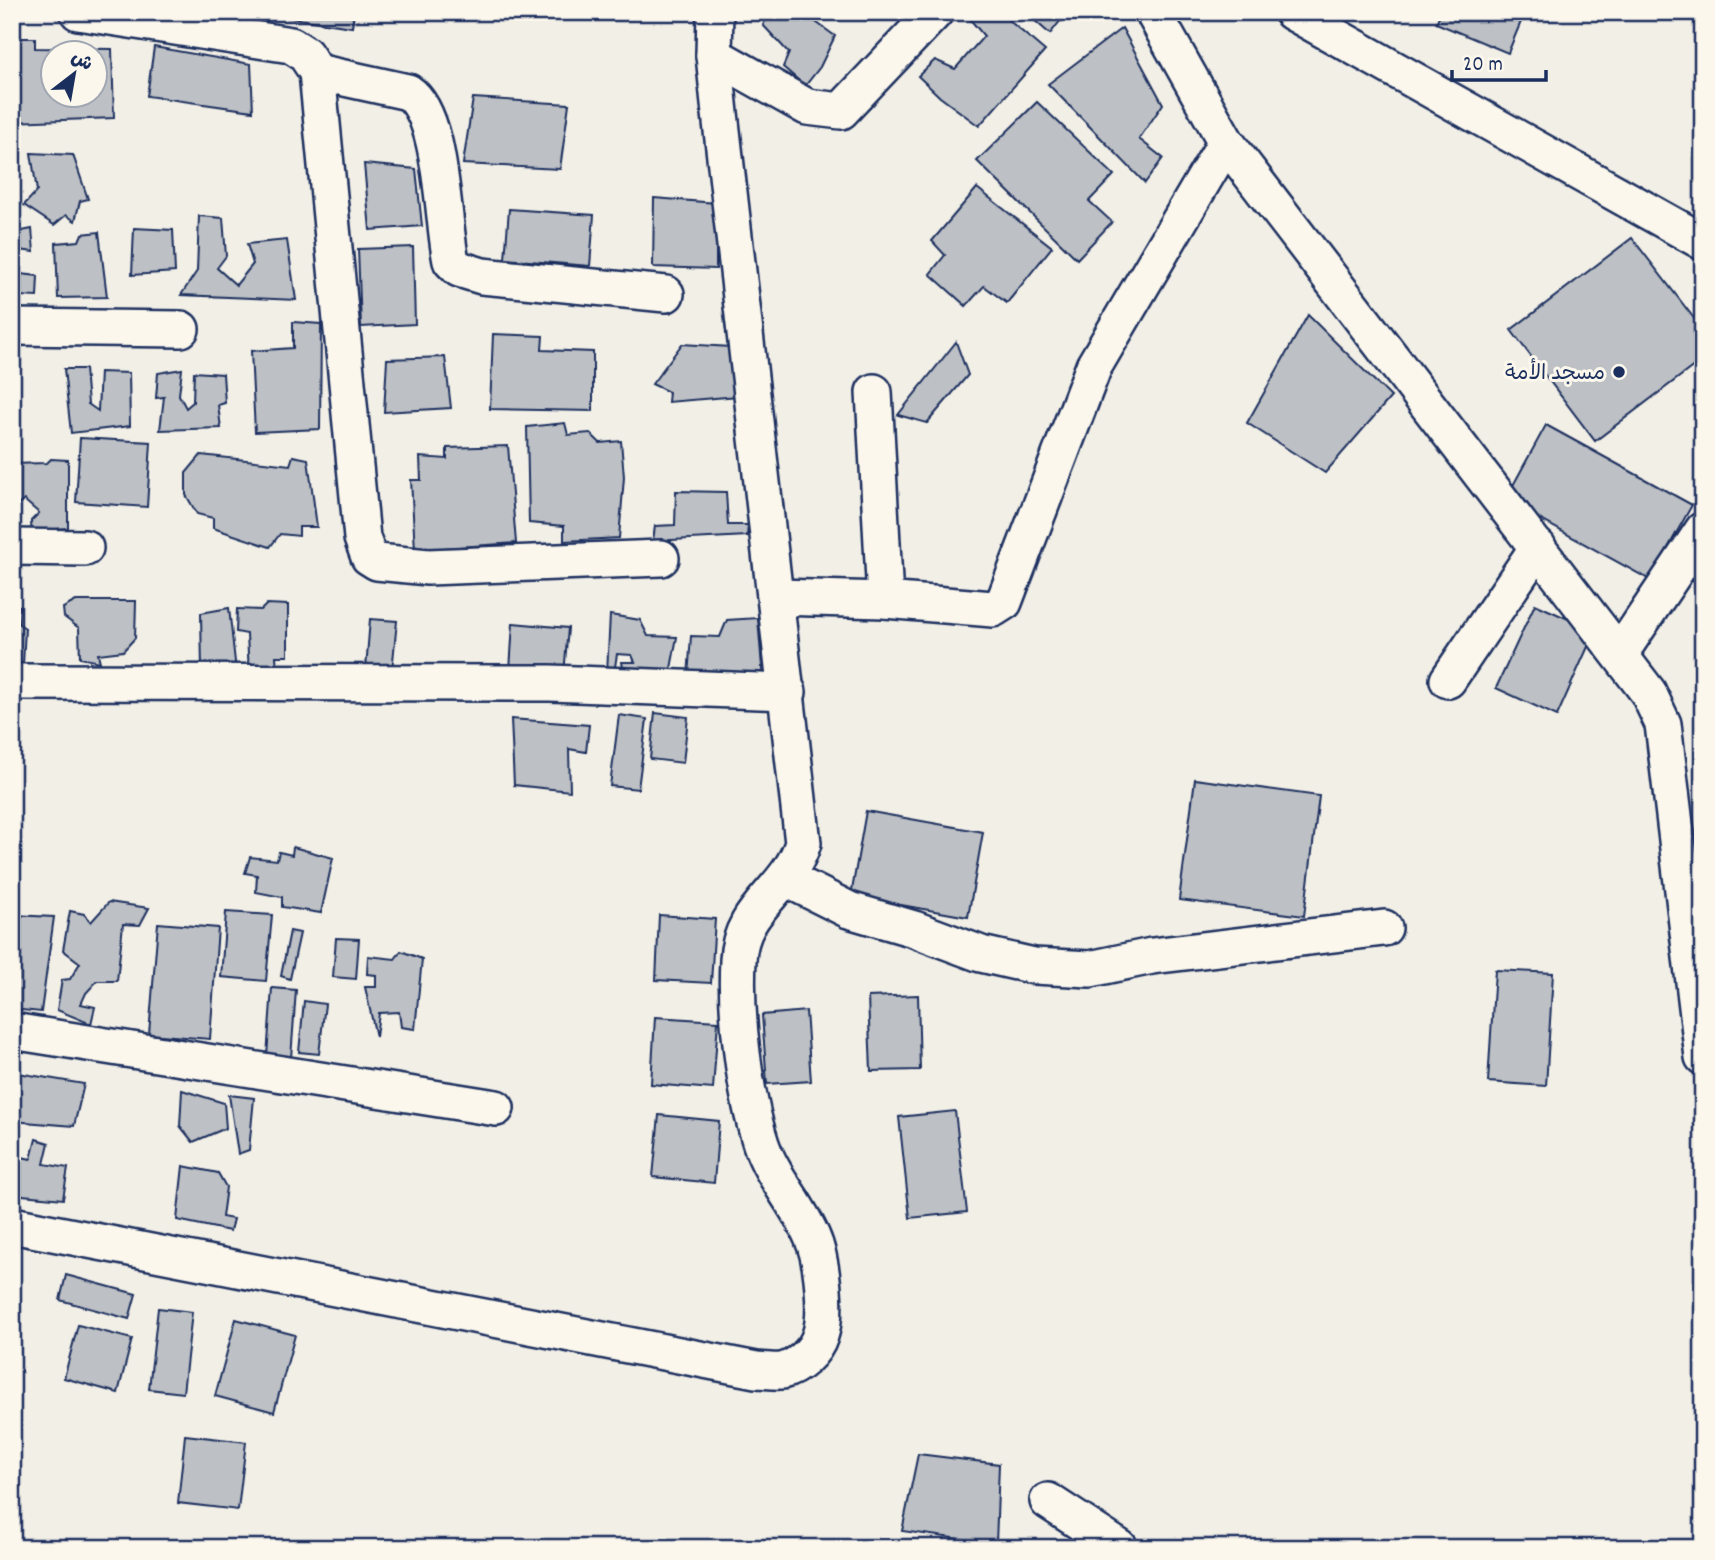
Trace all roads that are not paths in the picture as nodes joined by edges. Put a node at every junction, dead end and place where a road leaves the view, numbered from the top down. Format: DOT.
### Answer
graph roads {
  1 [pos="78,12"];
  2 [pos="715,12"];
  3 [pos="935,12"];
  4 [pos="1153,12"];
  5 [pos="1292,12"];
  6 [pos="1329,21"];
  7 [pos="714,55"];
  8 [pos="317,72"];
  9 [pos="1226,142"];
  10 [pos="1703,242"];
  11 [pos="666,294"];
  12 [pos="12,327"];
  13 [pos="181,329"];
  14 [pos="874,392"];
  15 [pos="1703,530"];
  16 [pos="12,547"];
  17 [pos="1538,547"];
  18 [pos="85,548"];
  19 [pos="661,558"];
  20 [pos="777,597"];
  21 [pos="884,600"];
  22 [pos="1620,652"];
  23 [pos="1448,680"];
  24 [pos="12,681"];
  25 [pos="788,692"];
  26 [pos="787,879"];
  27 [pos="1384,928"];
  28 [pos="12,1031"];
  29 [pos="1703,1057"];
  30 [pos="496,1108"];
  31 [pos="12,1225"];
  32 [pos="1048,1501"];
  33 [pos="1120,1548"];
  1 -- 8 [label="street"];
  2 -- 7 [label="street"];
  3 -- 7 [label="street"];
  4 -- 9 [label="street"];
  5 -- 6 [label="street"];
  6 -- 10 [label="street"];
  7 -- 20 [label="street"];
  8 -- 11 [label="street"];
  8 -- 19 [label="street"];
  9 -- 17 [label="street"];
  9 -- 21 [label="street"];
  12 -- 13 [label="street"];
  14 -- 21 [label="street"];
  15 -- 22 [label="street"];
  16 -- 18 [label="street"];
  17 -- 22 [label="street"];
  17 -- 23 [label="street"];
  20 -- 21 [label="street"];
  20 -- 25 [label="street"];
  22 -- 29 [label="street"];
  24 -- 25 [label="street"];
  25 -- 26 [label="street"];
  26 -- 27 [label="street"];
  26 -- 31 [label="street"];
  28 -- 30 [label="street"];
  32 -- 33 [label="street"];
}
